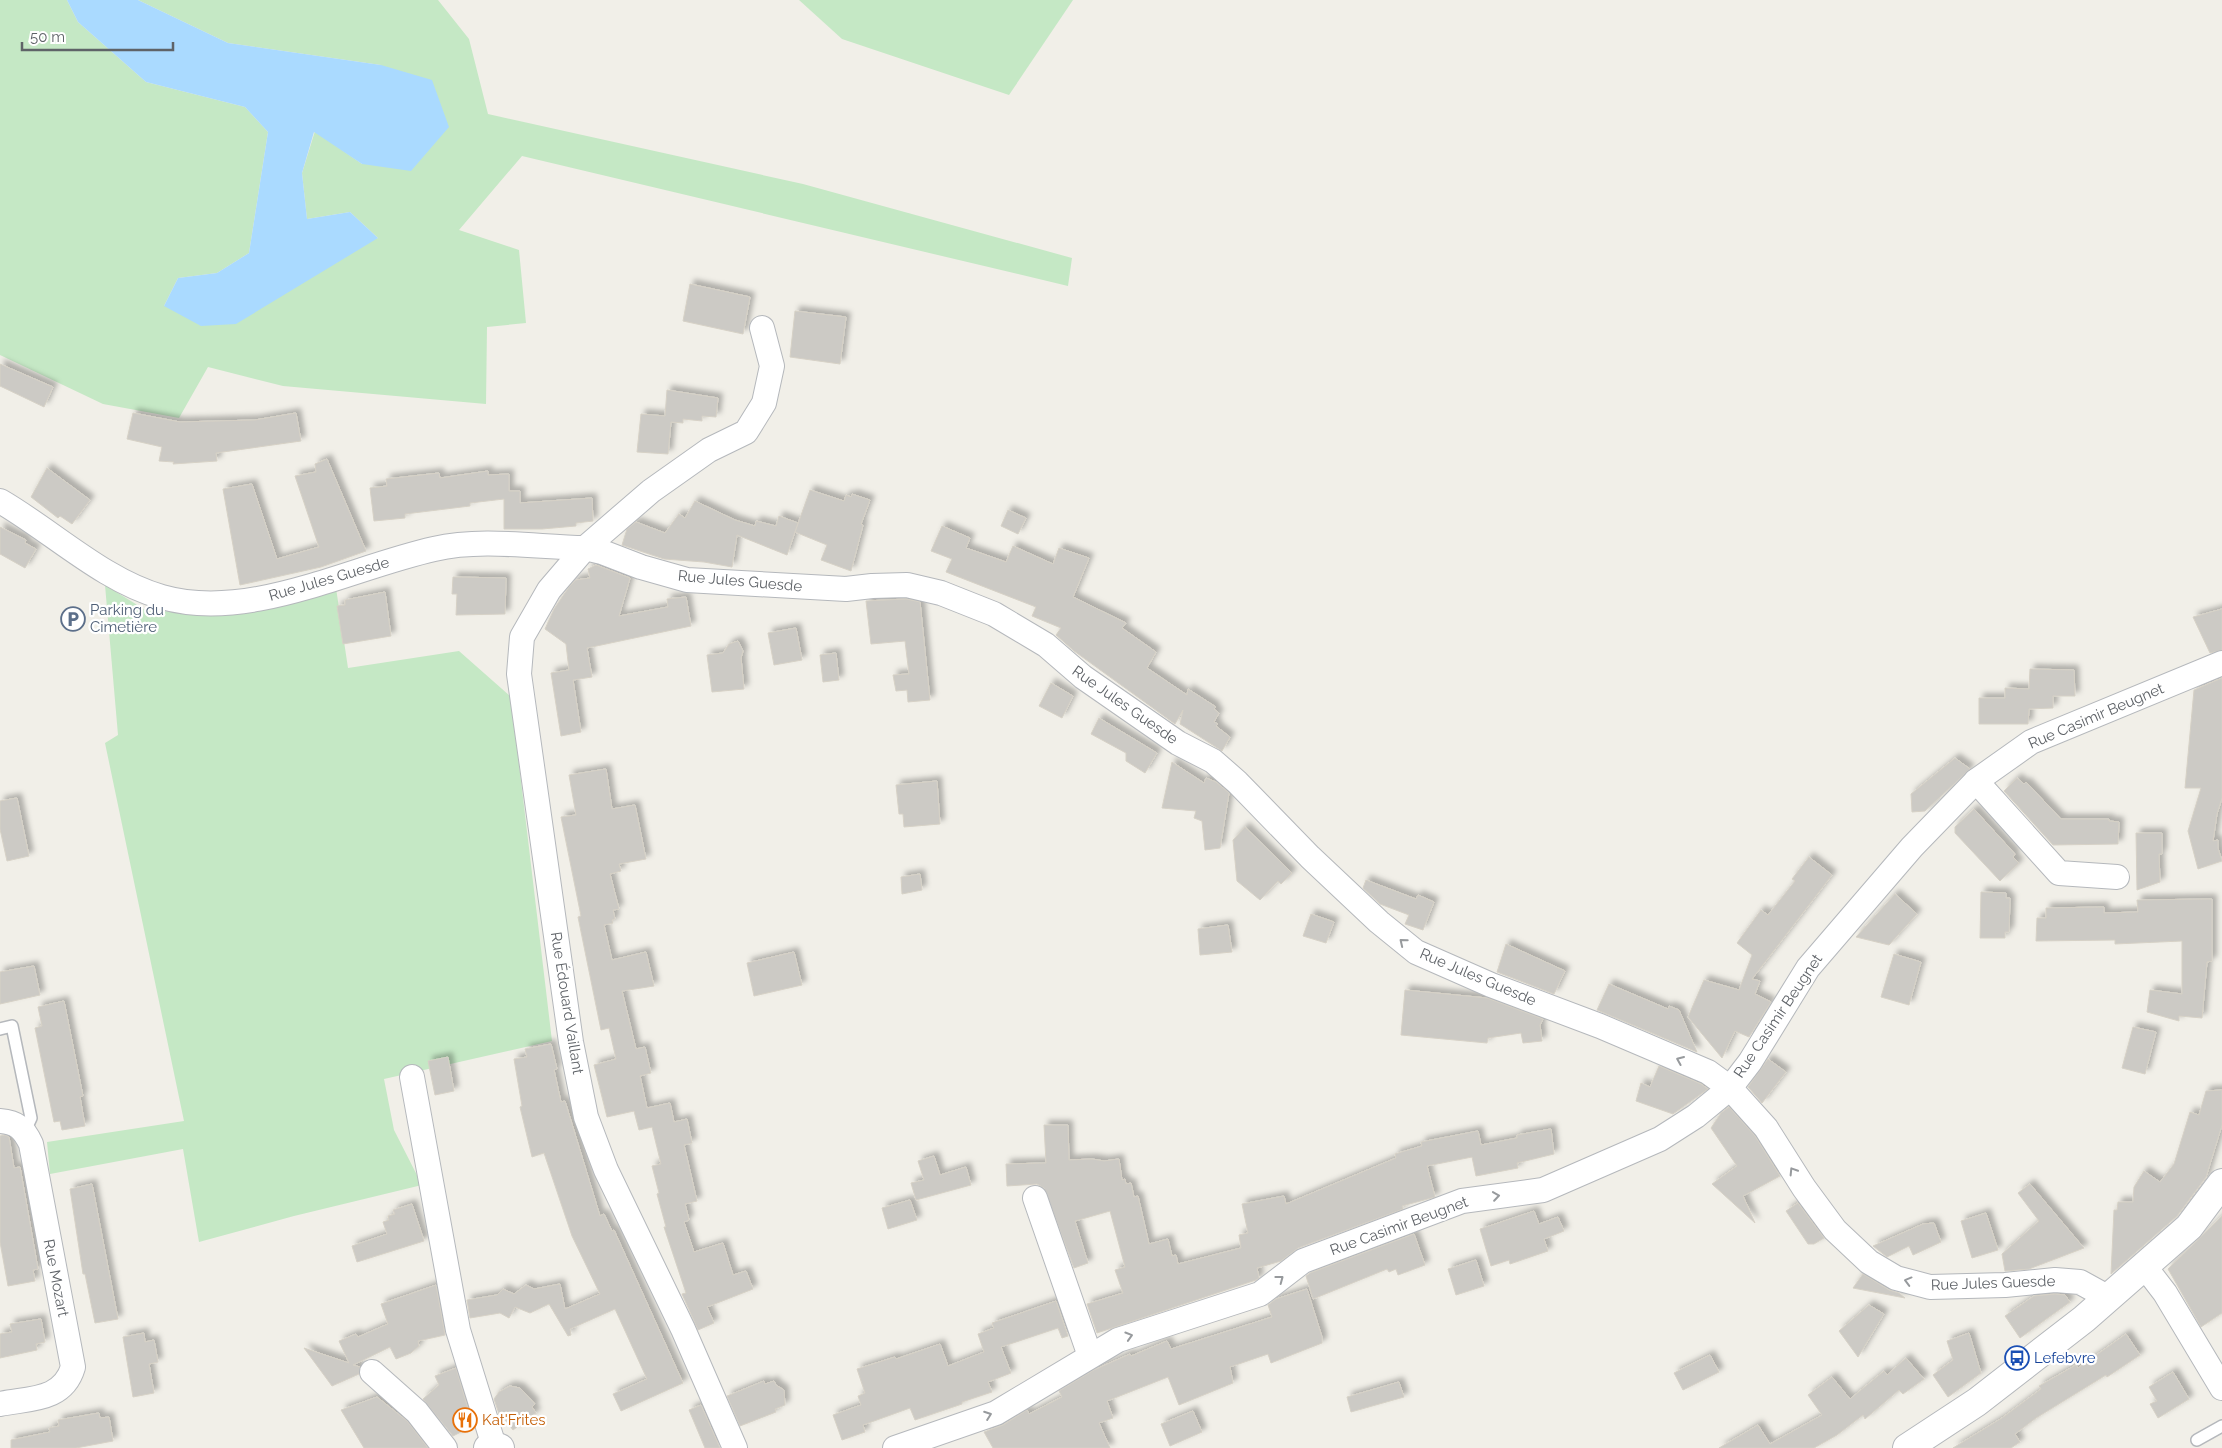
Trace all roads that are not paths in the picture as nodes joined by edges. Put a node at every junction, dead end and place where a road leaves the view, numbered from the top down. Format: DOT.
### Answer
graph roads {
  1 [pos="762,328"];
  2 [pos="0,501"];
  3 [pos="585,548"];
  4 [pos="2222,663"];
  5 [pos="1976,781"];
  6 [pos="2117,877"];
  7 [pos="0,1028"];
  8 [pos="412,1077"];
  9 [pos="1730,1088"];
  10 [pos="0,1119"];
  11 [pos="25,1131"];
  12 [pos="2222,1183"];
  13 [pos="1035,1198"];
  14 [pos="2145,1267"];
  15 [pos="2109,1298"];
  16 [pos="1090,1356"];
  17 [pos="372,1372"];
  18 [pos="2222,1388"];
  19 [pos="0,1404"];
  20 [pos="2222,1426"];
  21 [pos="2196,1440"];
  22 [pos="494,1447"];
  23 [pos="445,1448"];
  24 [pos="735,1448"];
  25 [pos="895,1448"];
  26 [pos="1907,1448"];
  1 -- 3 [label="street, Rue Édouard Vaillant"];
  2 -- 3 [label="street, Rue Jules Guesde"];
  9 -- 3 [label="street, Rue Jules Guesde, one-way"];
  3 -- 24 [label="street, Rue Édouard Vaillant"];
  4 -- 5 [label="street, Rue Casimir Beugnet"];
  5 -- 6 [label="street"];
  5 -- 9 [label="street, Rue Casimir Beugnet"];
  7 -- 11 [label="lane"];
  8 -- 22 [label="street"];
  15 -- 9 [label="street, Rue Jules Guesde, one-way"];
  16 -- 9 [label="street, Rue Casimir Beugnet, one-way"];
  10 -- 11 [label="street"];
  11 -- 19 [label="street, Rue Mozart"];
  12 -- 14 [label="street"];
  13 -- 16 [label="street"];
  14 -- 15 [label="street"];
  14 -- 18 [label="street"];
  15 -- 26 [label="street"];
  25 -- 16 [label="street, Rue Casimir Beugnet, one-way"];
  17 -- 23 [label="street"];
  20 -- 21 [label="lane"];
}
